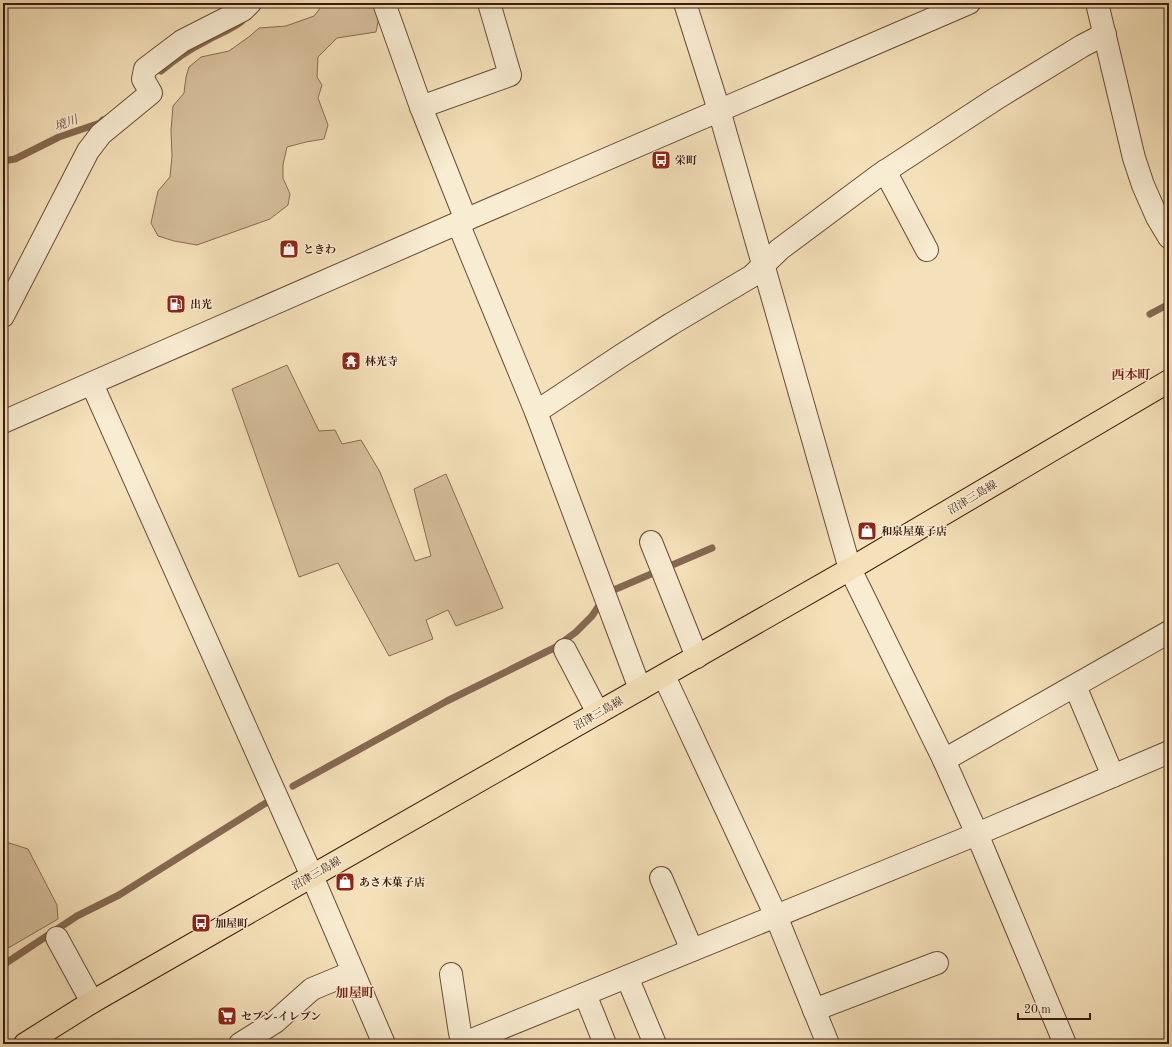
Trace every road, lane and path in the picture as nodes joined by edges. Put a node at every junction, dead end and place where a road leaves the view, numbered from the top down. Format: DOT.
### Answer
graph roads {
  1 [pos="250,3"];
  2 [pos="384,3"];
  3 [pos="489,3"];
  4 [pos="685,3"];
  5 [pos="969,3"];
  6 [pos="1097,3"];
  7 [pos="1105,34"];
  8 [pos="420,107"];
  9 [pos="719,110"];
  10 [pos="885,171"];
  11 [pos="462,222"];
  12 [pos="1169,237"];
  13 [pos="927,250"];
  14 [pos="763,264"];
  15 [pos="3,316"];
  16 [pos="1169,381"];
  17 [pos="92,384"];
  18 [pos="536,412"];
  19 [pos="3,422"];
  20 [pos="651,542"];
  21 [pos="850,569"];
  22 [pos="1169,632"];
  23 [pos="565,650"];
  24 [pos="697,657"];
  25 [pos="664,676"];
  26 [pos="1075,686"];
  27 [pos="640,689"];
  28 [pos="598,713"];
  29 [pos="1169,752"];
  30 [pos="944,760"];
  31 [pos="1113,776"];
  32 [pos="977,834"];
  33 [pos="312,876"];
  34 [pos="661,878"];
  35 [pos="776,916"];
  36 [pos="57,938"];
  37 [pos="692,950"];
  38 [pos="937,963"];
  39 [pos="352,972"];
  40 [pos="451,974"];
  41 [pos="627,977"];
  42 [pos="585,994"];
  43 [pos="92,1002"];
  44 [pos="814,1010"];
  45 [pos="35,1041"];
  46 [pos="468,1043"];
  47 [pos="240,1044"];
  48 [pos="384,1044"];
  49 [pos="605,1044"];
  50 [pos="655,1044"];
  51 [pos="828,1044"];
  52 [pos="1065,1044"];
  1 -- 15 [label="street"];
  2 -- 8 [label="street"];
  3 -- 8 [label="street"];
  4 -- 9 [label="street"];
  5 -- 9 [label="street"];
  6 -- 7 [label="street"];
  7 -- 10 [label="street"];
  7 -- 12 [label="street"];
  8 -- 11 [label="street"];
  9 -- 11 [label="street"];
  9 -- 14 [label="street"];
  10 -- 13 [label="street"];
  10 -- 14 [label="street"];
  11 -- 17 [label="street"];
  11 -- 18 [label="street"];
  14 -- 18 [label="street"];
  14 -- 21 [label="street"];
  16 -- 21 [label="main road, 沼津三島線"];
  17 -- 19 [label="street"];
  17 -- 33 [label="street"];
  18 -- 27 [label="street"];
  20 -- 24 [label="street"];
  21 -- 24 [label="main road, 沼津三島線"];
  21 -- 30 [label="street"];
  22 -- 26 [label="street"];
  23 -- 28 [label="street"];
  24 -- 25 [label="main road, 沼津三島線"];
  25 -- 27 [label="main road, 沼津三島線"];
  25 -- 35 [label="street"];
  26 -- 30 [label="street"];
  26 -- 31 [label="street"];
  27 -- 28 [label="main road, 沼津三島線"];
  28 -- 33 [label="main road, 沼津三島線"];
  29 -- 31 [label="street"];
  30 -- 32 [label="street"];
  31 -- 32 [label="street"];
  32 -- 35 [label="street"];
  32 -- 52 [label="street"];
  33 -- 39 [label="street"];
  33 -- 43 [label="main road, 沼津三島線"];
  34 -- 37 [label="street"];
  35 -- 37 [label="street"];
  35 -- 44 [label="street"];
  36 -- 43 [label="street"];
  37 -- 41 [label="street"];
  38 -- 44 [label="street"];
  39 -- 47 [label="street"];
  39 -- 48 [label="street"];
  40 -- 46 [label="street"];
  41 -- 42 [label="street"];
  41 -- 50 [label="street"];
  42 -- 46 [label="street"];
  42 -- 49 [label="street"];
  43 -- 45 [label="main road, 沼津三島線"];
  44 -- 51 [label="street"];
}
